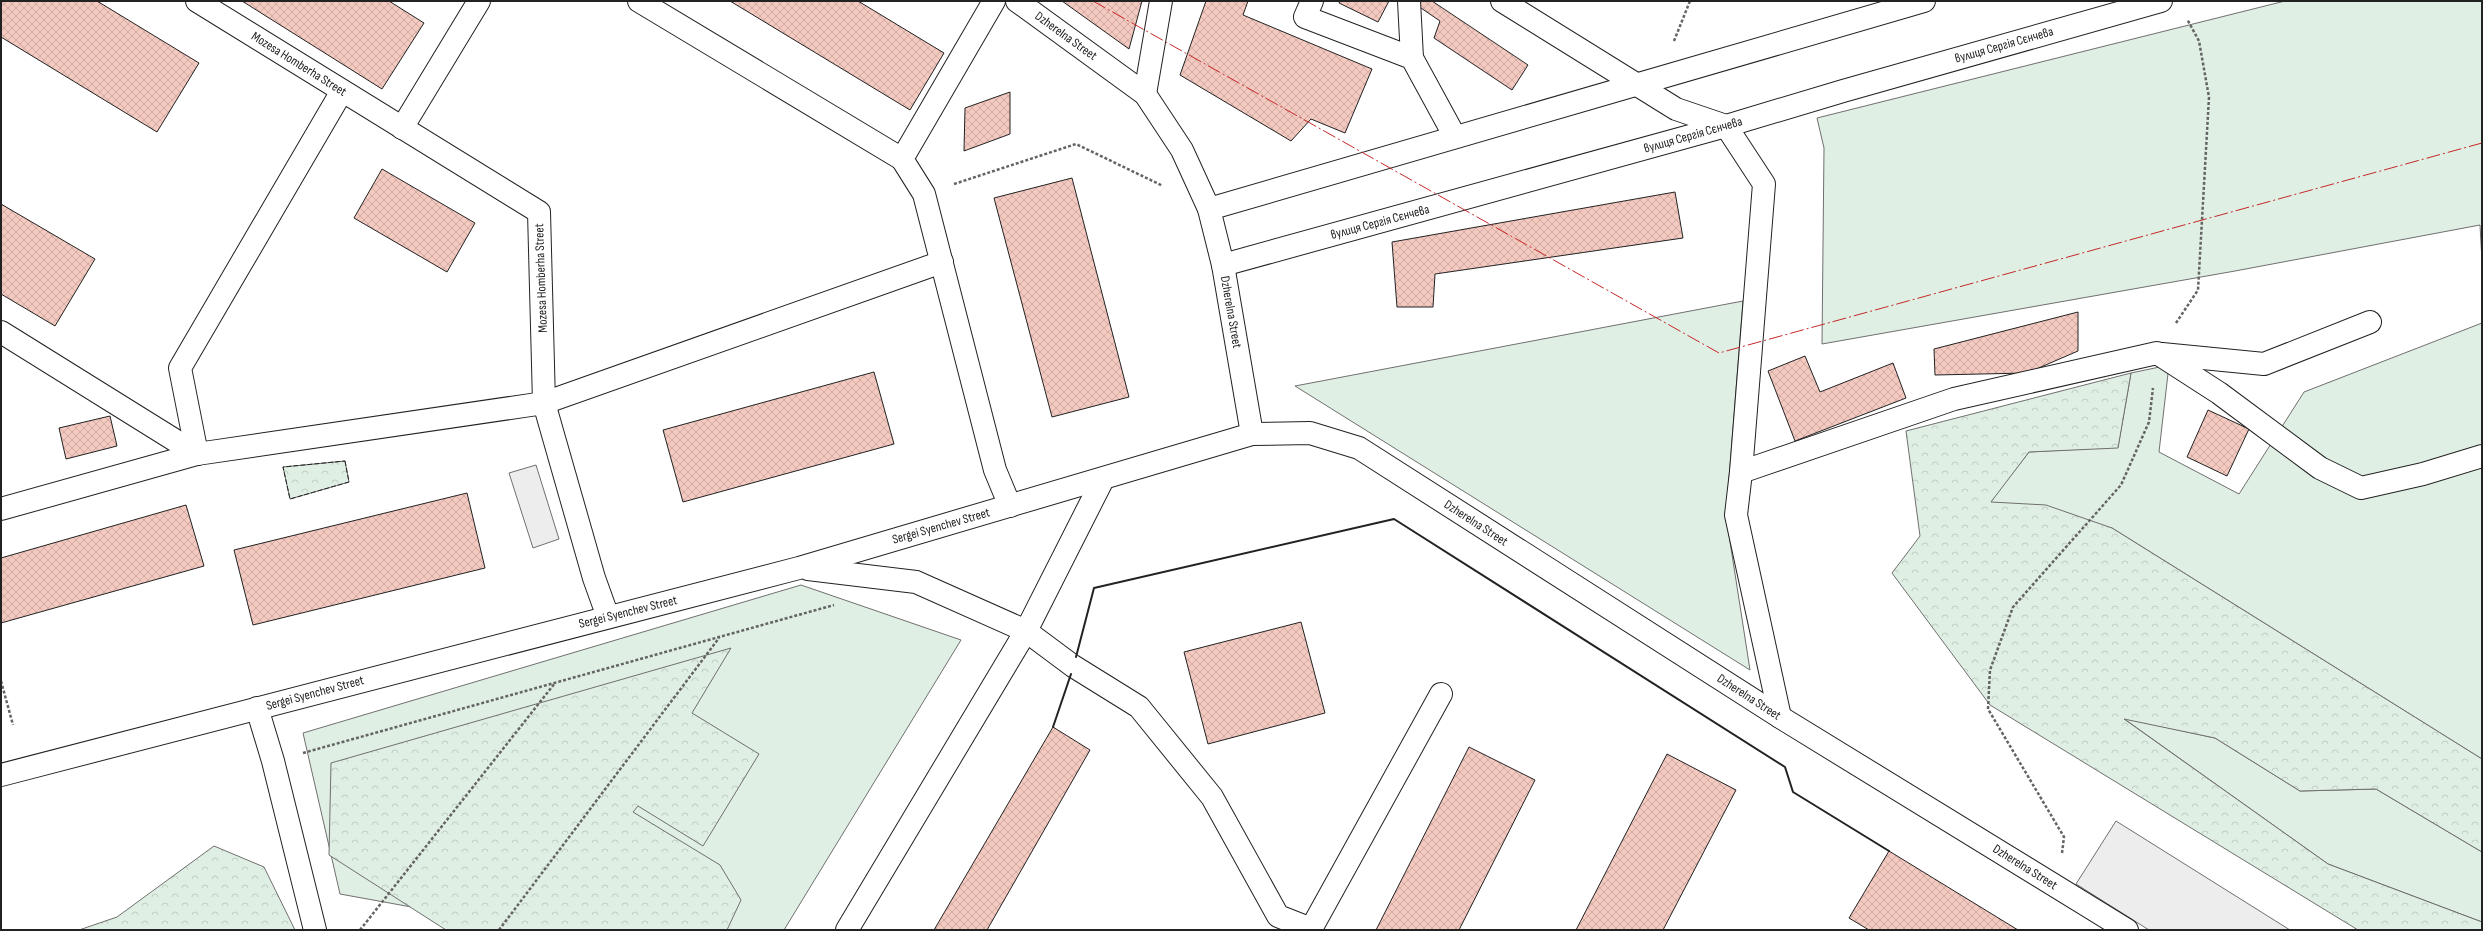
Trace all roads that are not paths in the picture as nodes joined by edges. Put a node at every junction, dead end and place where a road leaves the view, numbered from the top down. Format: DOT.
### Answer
graph roads {
  1 [pos="197,1"];
  2 [pos="479,1"];
  3 [pos="639,1"];
  4 [pos="994,1"];
  5 [pos="1017,1"];
  6 [pos="1161,1"];
  7 [pos="1312,1"];
  8 [pos="1409,1"];
  9 [pos="1502,1"];
  10 [pos="1924,1"];
  11 [pos="2161,1"];
  12 [pos="1412,58"];
  13 [pos="1638,85"];
  14 [pos="342,91"];
  15 [pos="1145,94"];
  16 [pos="1726,126"];
  17 [pos="402,128"];
  18 [pos="1454,135"];
  19 [pos="902,159"];
  20 [pos="1210,209"];
  21 [pos="942,262"];
  22 [pos="1223,265"];
  23 [pos="2370,322"];
  24 [pos="1,332"];
  25 [pos="2157,353"];
  26 [pos="544,403"];
  27 [pos="1252,434"];
  28 [pos="197,454"];
  29 [pos="2482,456"];
  30 [pos="1741,472"];
  31 [pos="1103,479"];
  32 [pos="1010,506"];
  33 [pos="1,509"];
  34 [pos="799,568"];
  35 [pos="608,617"];
  36 [pos="1026,631"];
  37 [pos="1441,694"];
  38 [pos="257,708"];
  39 [pos="1780,717"];
  40 [pos="1,775"];
  41 [pos="315,930"];
  42 [pos="847,930"];
  43 [pos="2127,930"];
  1 -- 14 [label="street, Mozesa Homberha Street"];
  2 -- 17 [label="street"];
  3 -- 19 [label="street"];
  4 -- 19 [label="street"];
  5 -- 15 [label="street, Dzherelna Street"];
  6 -- 15 [label="street"];
  7 -- 12 [label="street"];
  8 -- 12 [label="street"];
  9 -- 13 [label="street"];
  10 -- 13 [label="street"];
  11 -- 16 [label="street, вулиця Сергія Сєнчева"];
  12 -- 18 [label="street"];
  13 -- 16 [label="street"];
  13 -- 18 [label="street"];
  14 -- 17 [label="street, Mozesa Homberha Street"];
  14 -- 28 [label="street"];
  15 -- 20 [label="street, Dzherelna Street"];
  16 -- 22 [label="street, вулиця Сергія Сєнчева"];
  16 -- 30 [label="street"];
  17 -- 26 [label="street, Mozesa Homberha Street"];
  18 -- 20 [label="street"];
  19 -- 21 [label="street"];
  20 -- 22 [label="street, Dzherelna Street"];
  21 -- 26 [label="street"];
  21 -- 32 [label="street"];
  22 -- 27 [label="street, Dzherelna Street"];
  23 -- 25 [label="street"];
  24 -- 28 [label="street"];
  25 -- 29 [label="street"];
  25 -- 30 [label="street"];
  26 -- 28 [label="street"];
  26 -- 35 [label="street, Mozesa Homberha Street"];
  27 -- 31 [label="street, Sergei Syenchev Street"];
  27 -- 39 [label="street, Dzherelna Street"];
  28 -- 33 [label="street"];
  30 -- 39 [label="street"];
  31 -- 32 [label="street, Sergei Syenchev Street"];
  31 -- 36 [label="street"];
  32 -- 34 [label="street, Sergei Syenchev Street"];
  34 -- 35 [label="street, Sergei Syenchev Street"];
  34 -- 36 [label="street"];
  35 -- 38 [label="street, Sergei Syenchev Street"];
  36 -- 37 [label="street"];
  36 -- 42 [label="street"];
  38 -- 40 [label="street, Sergei Syenchev Street"];
  38 -- 41 [label="street"];
  39 -- 43 [label="street, Dzherelna Street"];
}
